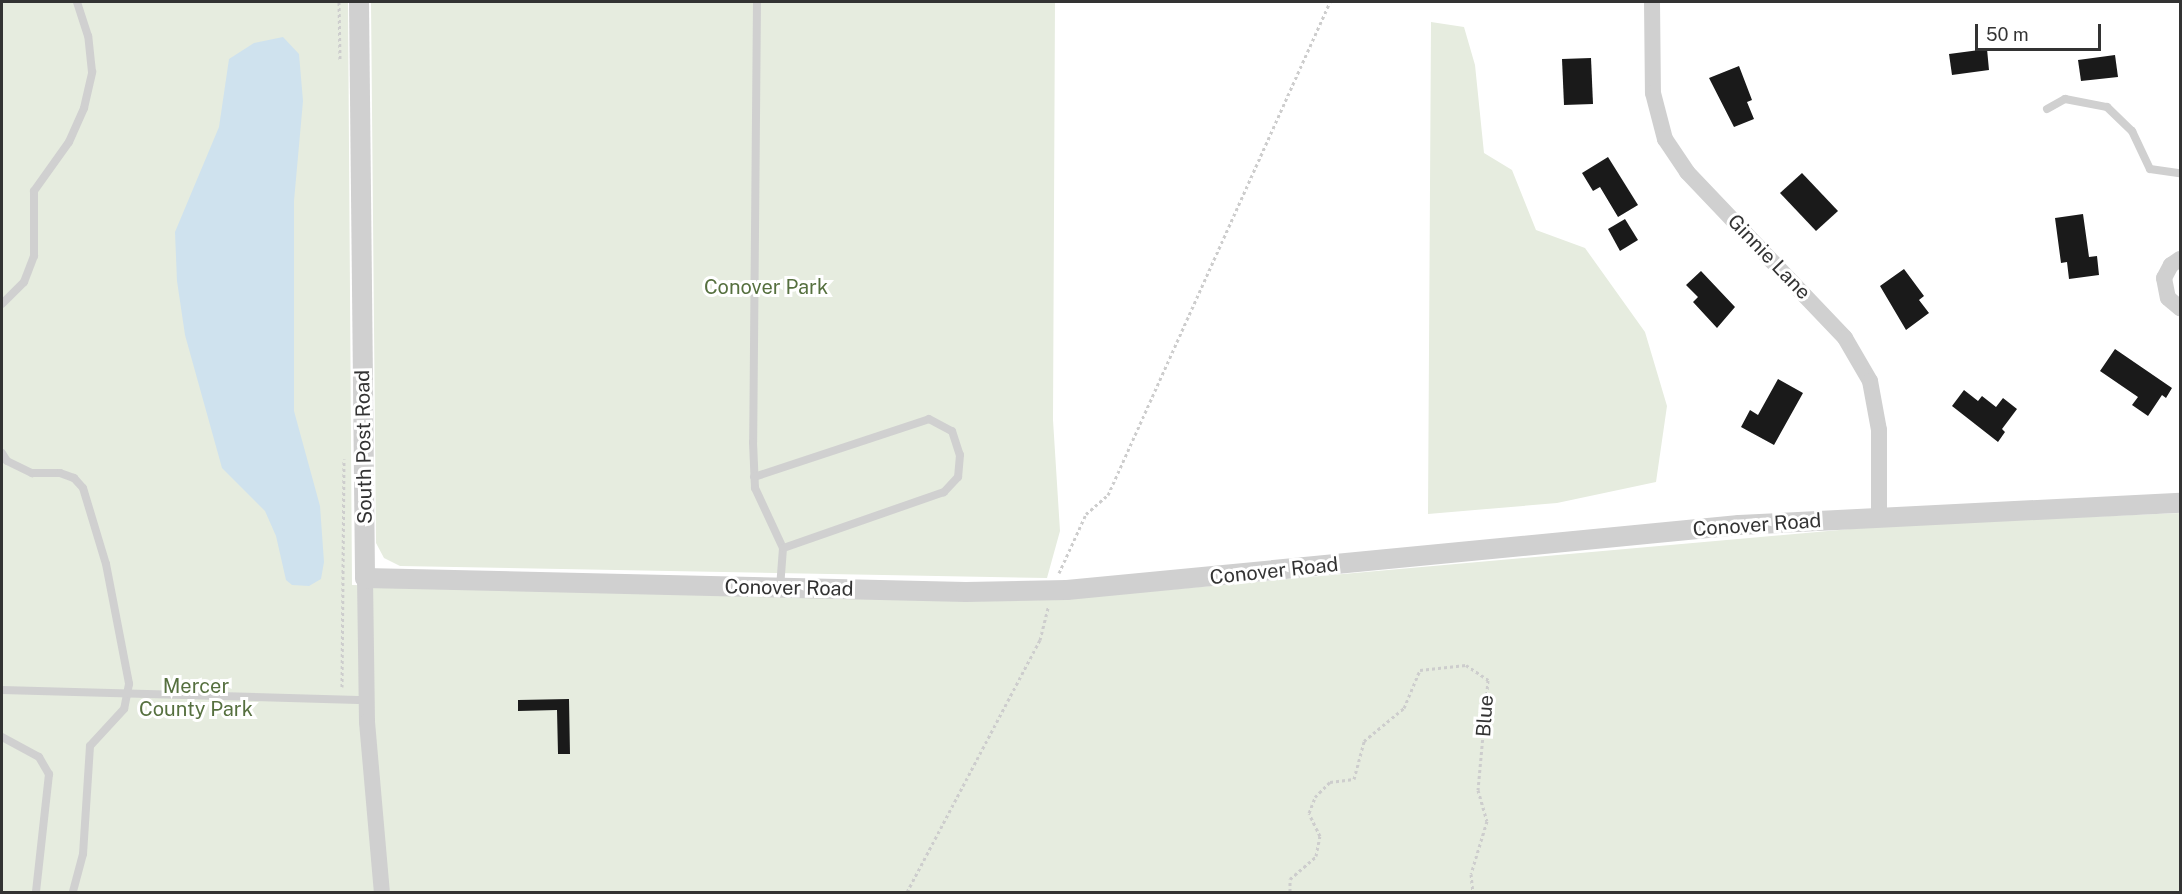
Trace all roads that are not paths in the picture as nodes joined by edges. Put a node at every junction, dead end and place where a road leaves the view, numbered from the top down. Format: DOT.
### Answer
graph roads {
  1 [pos="77,2"];
  2 [pos="359,2"];
  3 [pos="757,2"];
  4 [pos="1652,2"];
  5 [pos="2047,109"];
  6 [pos="2181,173"];
  7 [pos="2181,259"];
  8 [pos="2,304"];
  9 [pos="2181,308"];
  10 [pos="2,453"];
  11 [pos="754,477"];
  12 [pos="2181,503"];
  13 [pos="1879,516"];
  14 [pos="783,548"];
  15 [pos="365,579"];
  16 [pos="780,588"];
  17 [pos="2,690"];
  18 [pos="128,693"];
  19 [pos="367,700"];
  20 [pos="2,737"];
  21 [pos="36,892"];
  22 [pos="72,892"];
  23 [pos="382,892"];
  1 -- 8 [label="lane"];
  2 -- 15 [label="street, South Post Road"];
  3 -- 11 [label="lane"];
  4 -- 13 [label="street, Ginnie Lane"];
  5 -- 6 [label="lane"];
  7 -- 9 [label="street"];
  10 -- 18 [label="lane"];
  11 -- 14 [label="lane"];
  11 -- 14 [label="lane"];
  12 -- 13 [label="street, Conover Road"];
  13 -- 16 [label="street, Conover Road"];
  14 -- 16 [label="lane"];
  15 -- 16 [label="street, Conover Road"];
  15 -- 19 [label="street, South Post Road"];
  17 -- 18 [label="lane"];
  18 -- 19 [label="lane"];
  18 -- 22 [label="lane"];
  19 -- 23 [label="street, South Post Road"];
  20 -- 21 [label="lane"];
}
